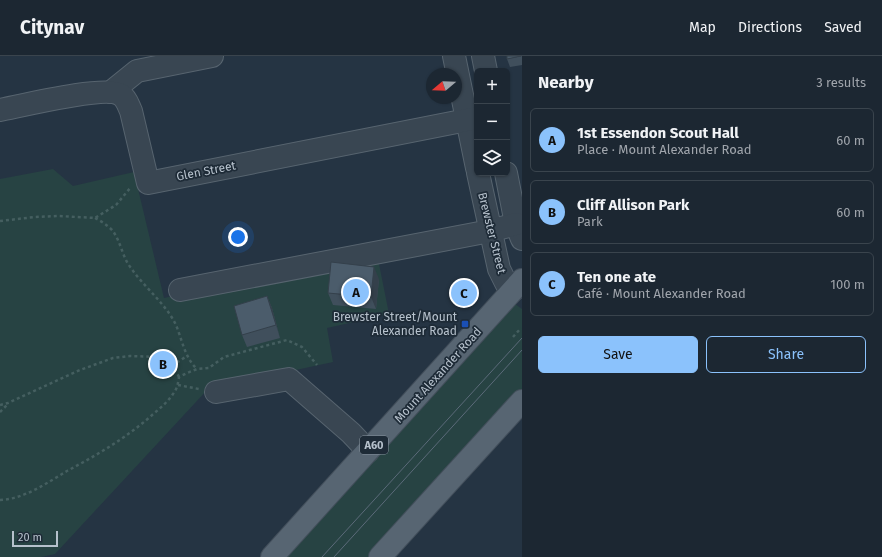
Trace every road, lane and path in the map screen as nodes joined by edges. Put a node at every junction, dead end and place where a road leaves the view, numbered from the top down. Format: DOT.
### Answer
graph roads {
  1 [pos="212,56"];
  2 [pos="454,56"];
  3 [pos="483,56"];
  4 [pos="485,68"];
  5 [pos="111,92"];
  6 [pos="0,110"];
  7 [pos="472,119"];
  8 [pos="474,140"];
  9 [pos="479,176"];
  10 [pos="507,176"];
  11 [pos="148,182"];
  12 [pos="95,218"];
  13 [pos="0,221"];
  14 [pos="490,231"];
  15 [pos="519,232"];
  16 [pos="180,290"];
  17 [pos="519,290"];
  18 [pos="521,328"];
  19 [pos="513,337"];
  20 [pos="187,356"];
  21 [pos="173,365"];
  22 [pos="317,366"];
  23 [pos="197,369"];
  24 [pos="179,377"];
  25 [pos="216,392"];
  26 [pos="522,401"];
  27 [pos="8,403"];
  28 [pos="0,405"];
  29 [pos="0,412"];
  30 [pos="368,451"];
  31 [pos="0,500"];
  32 [pos="272,557"];
  33 [pos="380,557"];
  1 -- 5 [label="street"];
  2 -- 7 [label="street"];
  3 -- 4 [label="street"];
  5 -- 6 [label="street"];
  5 -- 11 [label="street"];
  7 -- 8 [label="street"];
  7 -- 11 [label="street, Glen Street"];
  9 -- 14 [label="street, Brewster Street"];
  10 -- 15 [label="street"];
  11 -- 12 [label="path"];
  12 -- 13 [label="path"];
  12 -- 20 [label="path"];
  14 -- 15 [label="street"];
  14 -- 16 [label="street"];
  14 -- 17 [label="street, Brewster Street"];
  17 -- 30 [label="main road, Mount Alexander Road / A60"];
  18 -- 19 [label="path"];
  20 -- 21 [label="path"];
  20 -- 23 [label="path"];
  21 -- 24 [label="path"];
  21 -- 27 [label="path"];
  22 -- 23 [label="path"];
  23 -- 24 [label="path"];
  24 -- 31 [label="path"];
  25 -- 30 [label="street"];
  26 -- 33 [label="main road"];
  27 -- 28 [label="path"];
  27 -- 29 [label="path"];
  30 -- 32 [label="main road, Mount Alexander Road / A60"];
}
